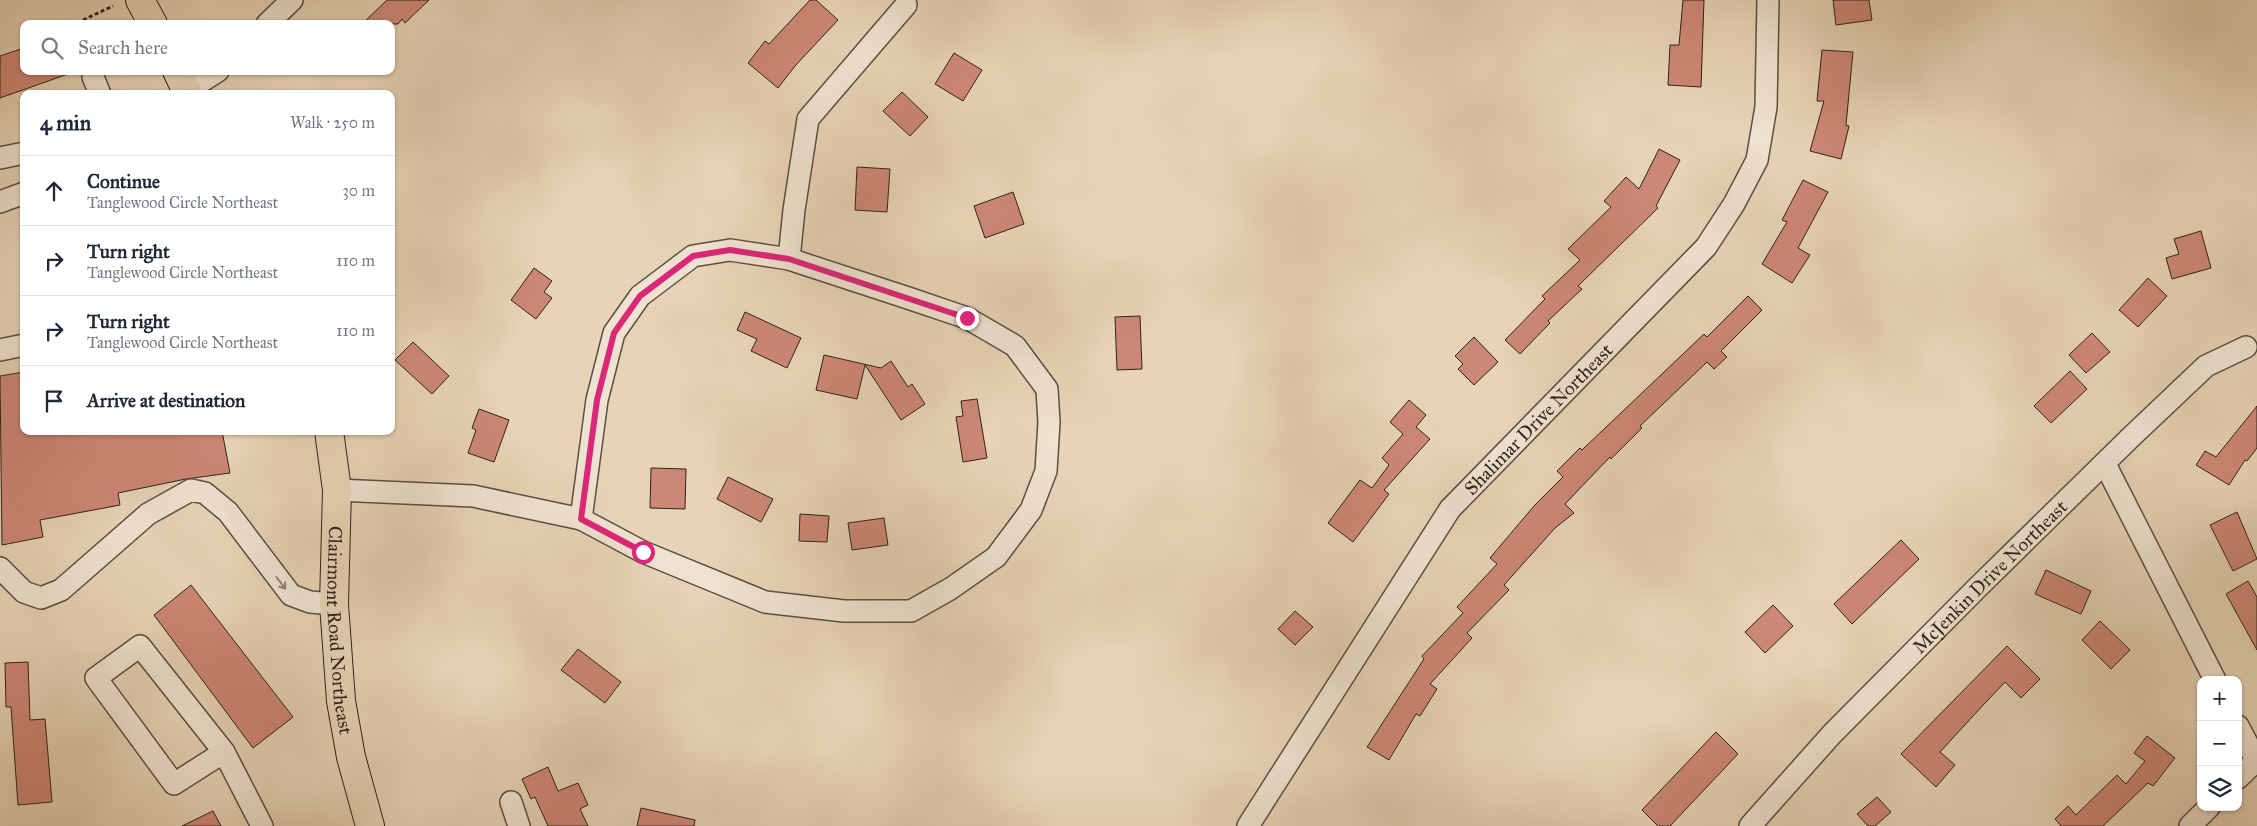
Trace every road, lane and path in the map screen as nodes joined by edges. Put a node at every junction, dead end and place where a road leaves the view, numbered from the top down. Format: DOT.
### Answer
graph roads {
  1 [pos="140,0"];
  2 [pos="292,0"];
  3 [pos="1768,0"];
  4 [pos="906,5"];
  5 [pos="113,6"];
  6 [pos="83,20"];
  7 [pos="150,20"];
  8 [pos="272,20"];
  9 [pos="210,75"];
  10 [pos="184,87"];
  11 [pos="20,154"];
  12 [pos="0,158"];
  13 [pos="20,194"];
  14 [pos="0,202"];
  15 [pos="789,259"];
  16 [pos="20,347"];
  17 [pos="2246,347"];
  18 [pos="0,350"];
  19 [pos="330,435"];
  20 [pos="2105,464"];
  21 [pos="337,490"];
  22 [pos="581,519"];
  23 [pos="0,568"];
  24 [pos="334,604"];
  25 [pos="2213,676"];
  26 [pos="2242,733"];
  27 [pos="224,752"];
  28 [pos="2257,761"];
  29 [pos="2242,774"];
  30 [pos="511,802"];
  31 [pos="2205,811"];
  32 [pos="262,826"];
  33 [pos="370,826"];
  34 [pos="520,826"];
  35 [pos="1248,826"];
  36 [pos="1750,826"];
  37 [pos="2190,826"];
  1 -- 7 [label="main road"];
  2 -- 8 [label="street"];
  3 -- 35 [label="street, Shalimar Drive Northeast"];
  4 -- 15 [label="street"];
  5 -- 6 [label="path"];
  9 -- 10 [label="street"];
  11 -- 12 [label="street"];
  13 -- 14 [label="street"];
  15 -- 22 [label="street"];
  15 -- 22 [label="street"];
  16 -- 18 [label="street"];
  17 -- 20 [label="street, McJenkin Drive Northeast"];
  19 -- 21 [label="main road, Clairmont Road Northeast"];
  20 -- 25 [label="street"];
  20 -- 36 [label="street, McJenkin Drive Northeast"];
  21 -- 22 [label="street"];
  21 -- 24 [label="main road, Clairmont Road Northeast"];
  23 -- 24 [label="street, one-way"];
  24 -- 33 [label="main road, Clairmont Road Northeast"];
  26 -- 28 [label="street"];
  27 -- 27 [label="street"];
  27 -- 32 [label="street"];
  28 -- 29 [label="street"];
  30 -- 34 [label="street"];
  31 -- 37 [label="street"];
}
